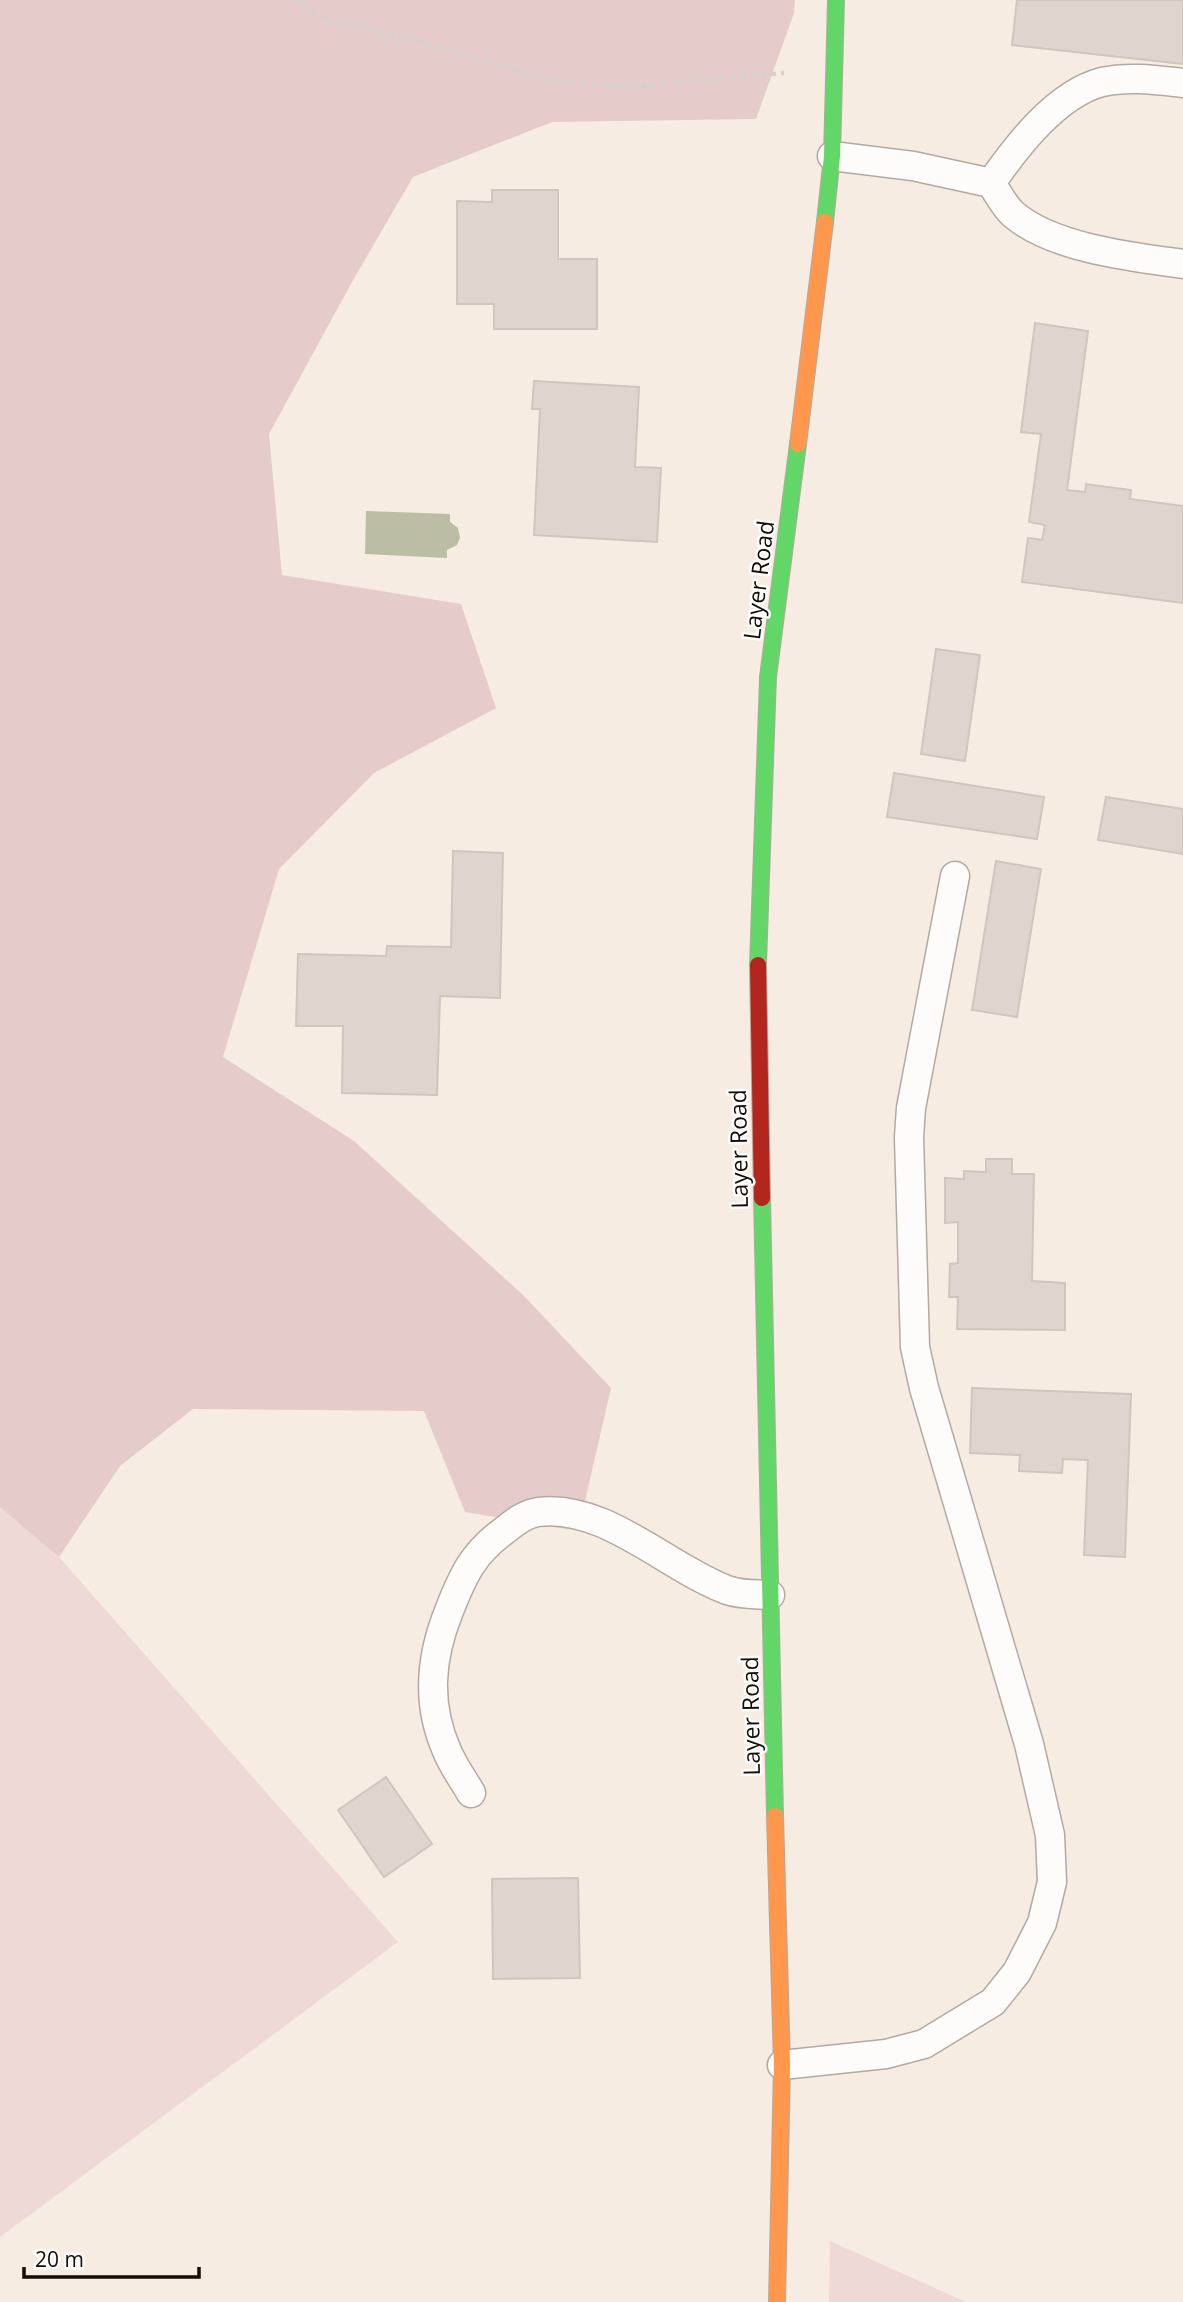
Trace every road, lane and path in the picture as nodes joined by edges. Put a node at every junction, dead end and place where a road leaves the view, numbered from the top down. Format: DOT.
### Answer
graph roads {
  1 [pos="296,0"];
  2 [pos="836,0"];
  3 [pos="834,68"];
  4 [pos="1183,83"];
  5 [pos="832,156"];
  6 [pos="991,183"];
  7 [pos="1183,264"];
  8 [pos="955,876"];
  9 [pos="770,1595"];
  10 [pos="471,1793"];
  11 [pos="782,2065"];
  12 [pos="777,2302"];
  1 -- 3 [label="path"];
  2 -- 3 [label="main road, Layer Road"];
  3 -- 5 [label="main road, Layer Road"];
  4 -- 6 [label="lane"];
  5 -- 6 [label="lane"];
  5 -- 9 [label="main road, Layer Road"];
  6 -- 7 [label="lane"];
  8 -- 11 [label="lane"];
  9 -- 10 [label="lane"];
  9 -- 11 [label="main road, Layer Road"];
  11 -- 12 [label="main road, Layer Road"];
}
